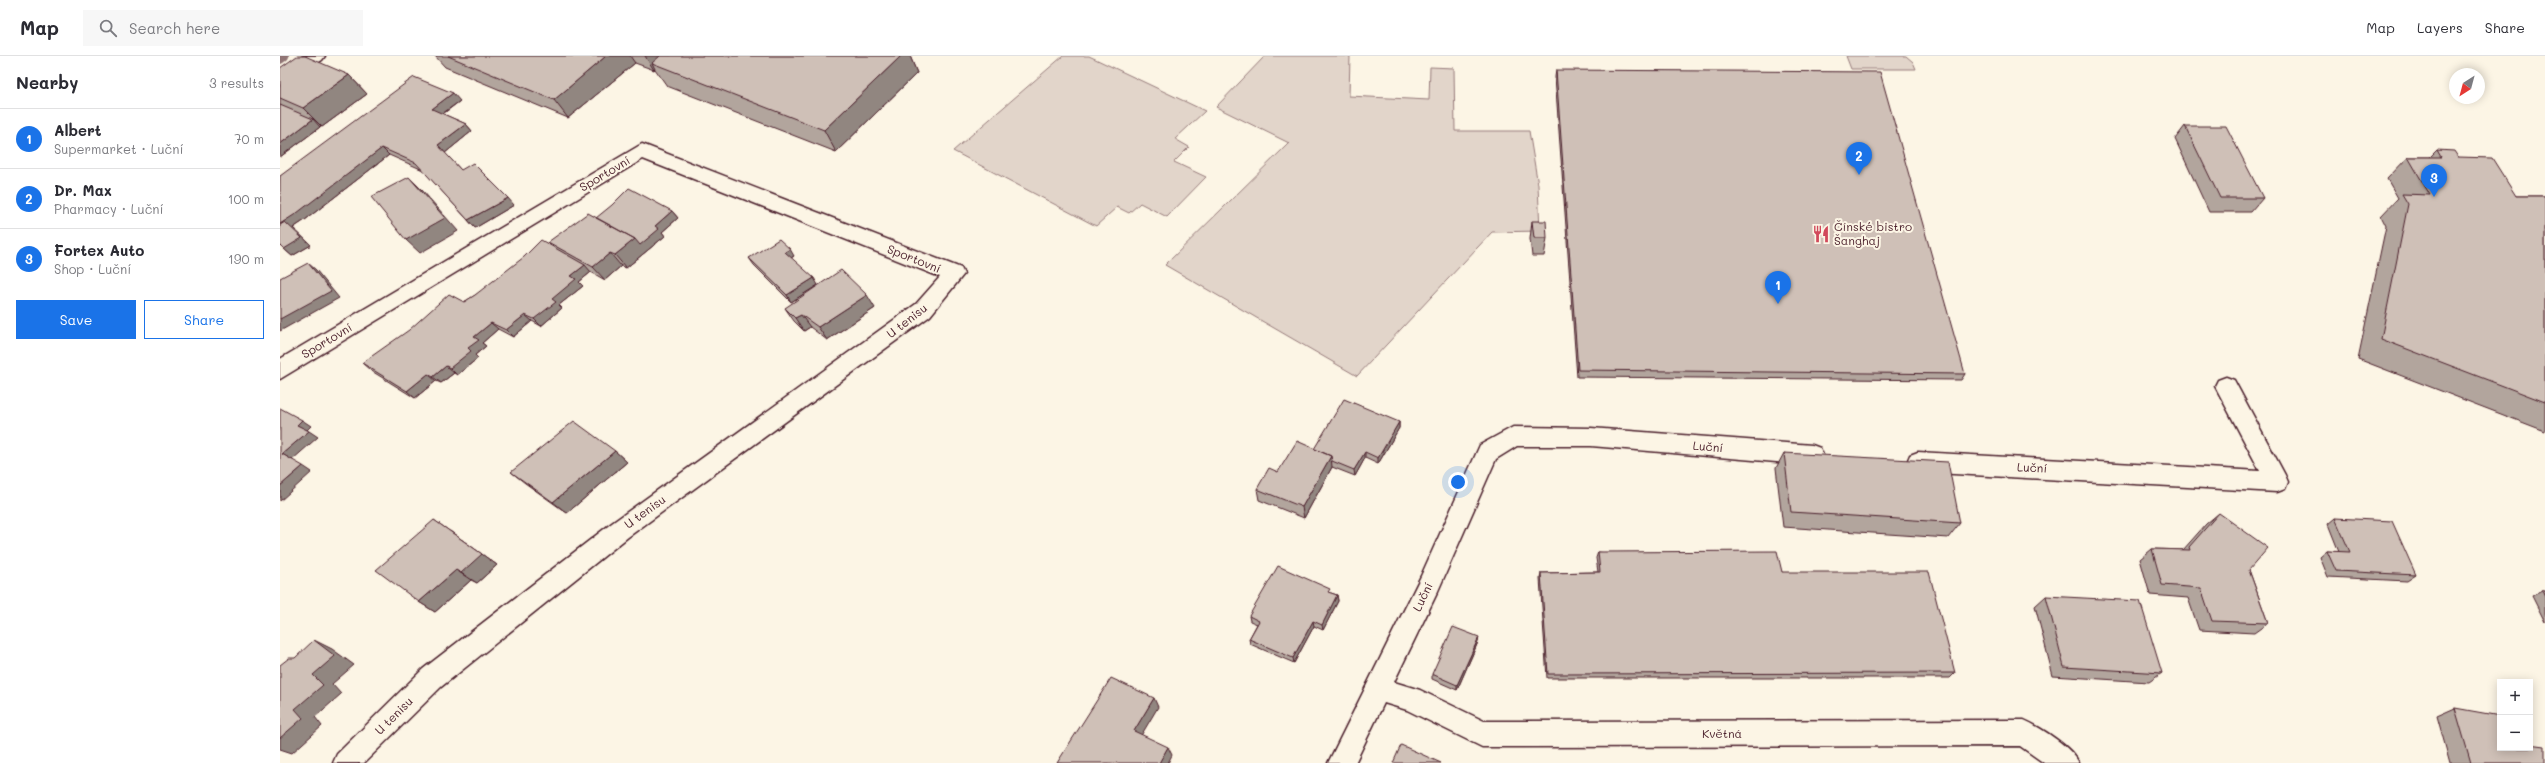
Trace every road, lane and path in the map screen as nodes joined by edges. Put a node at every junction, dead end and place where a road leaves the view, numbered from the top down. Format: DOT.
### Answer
graph roads {
  1 [pos="316,56"];
  2 [pos="280,80"];
  3 [pos="954,274"];
  4 [pos="280,370"];
  5 [pos="2226,386"];
  6 [pos="1830,456"];
  7 [pos="1900,460"];
  8 [pos="1377,689"];
  9 [pos="346,763"];
  10 [pos="1341,763"];
  11 [pos="2066,763"];
  1 -- 2 [label="street"];
  3 -- 4 [label="street, Sportovní"];
  3 -- 9 [label="street, U tenisu"];
  5 -- 7 [label="street, Luční"];
  6 -- 8 [label="street, Luční"];
  8 -- 10 [label="street, Luční"];
  8 -- 11 [label="street, Květná"];
}
